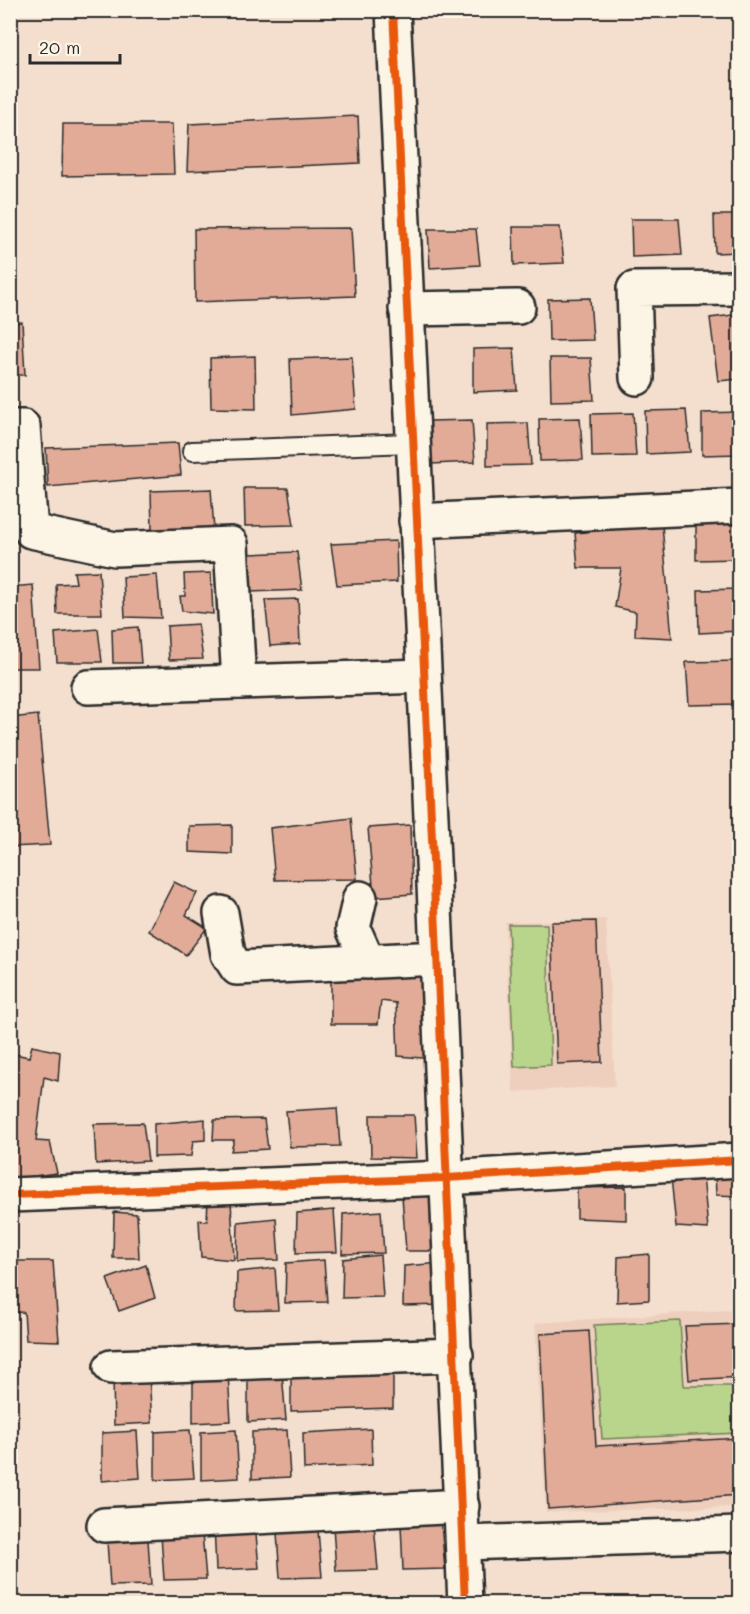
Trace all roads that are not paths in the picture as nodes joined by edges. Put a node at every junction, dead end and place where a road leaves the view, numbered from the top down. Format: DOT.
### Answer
graph roads {
  1 [pos="393,10"];
  2 [pos="740,288"];
  3 [pos="518,307"];
  4 [pos="406,309"];
  5 [pos="637,378"];
  6 [pos="10,427"];
  7 [pos="412,443"];
  8 [pos="192,451"];
  9 [pos="740,506"];
  10 [pos="416,521"];
  11 [pos="423,676"];
  12 [pos="239,682"];
  13 [pos="88,687"];
  14 [pos="360,898"];
  15 [pos="221,913"];
  16 [pos="438,958"];
  17 [pos="368,962"];
  18 [pos="740,1160"];
  19 [pos="446,1178"];
  20 [pos="10,1195"];
  21 [pos="456,1355"];
  22 [pos="111,1367"];
  23 [pos="462,1506"];
  24 [pos="104,1525"];
  25 [pos="740,1534"];
  26 [pos="463,1543"];
  27 [pos="465,1604"];
  1 -- 4 [label="street"];
  2 -- 5 [label="street"];
  3 -- 4 [label="street"];
  4 -- 7 [label="street"];
  6 -- 12 [label="street"];
  7 -- 8 [label="lane"];
  7 -- 10 [label="street"];
  9 -- 10 [label="street"];
  10 -- 11 [label="street"];
  11 -- 12 [label="street"];
  11 -- 16 [label="street"];
  12 -- 13 [label="street"];
  14 -- 17 [label="street"];
  15 -- 17 [label="street"];
  16 -- 17 [label="street"];
  16 -- 19 [label="street"];
  18 -- 19 [label="street"];
  19 -- 20 [label="street"];
  19 -- 21 [label="street"];
  21 -- 22 [label="street"];
  21 -- 23 [label="street"];
  23 -- 24 [label="street"];
  23 -- 26 [label="street"];
  25 -- 26 [label="street"];
  26 -- 27 [label="street"];
}
